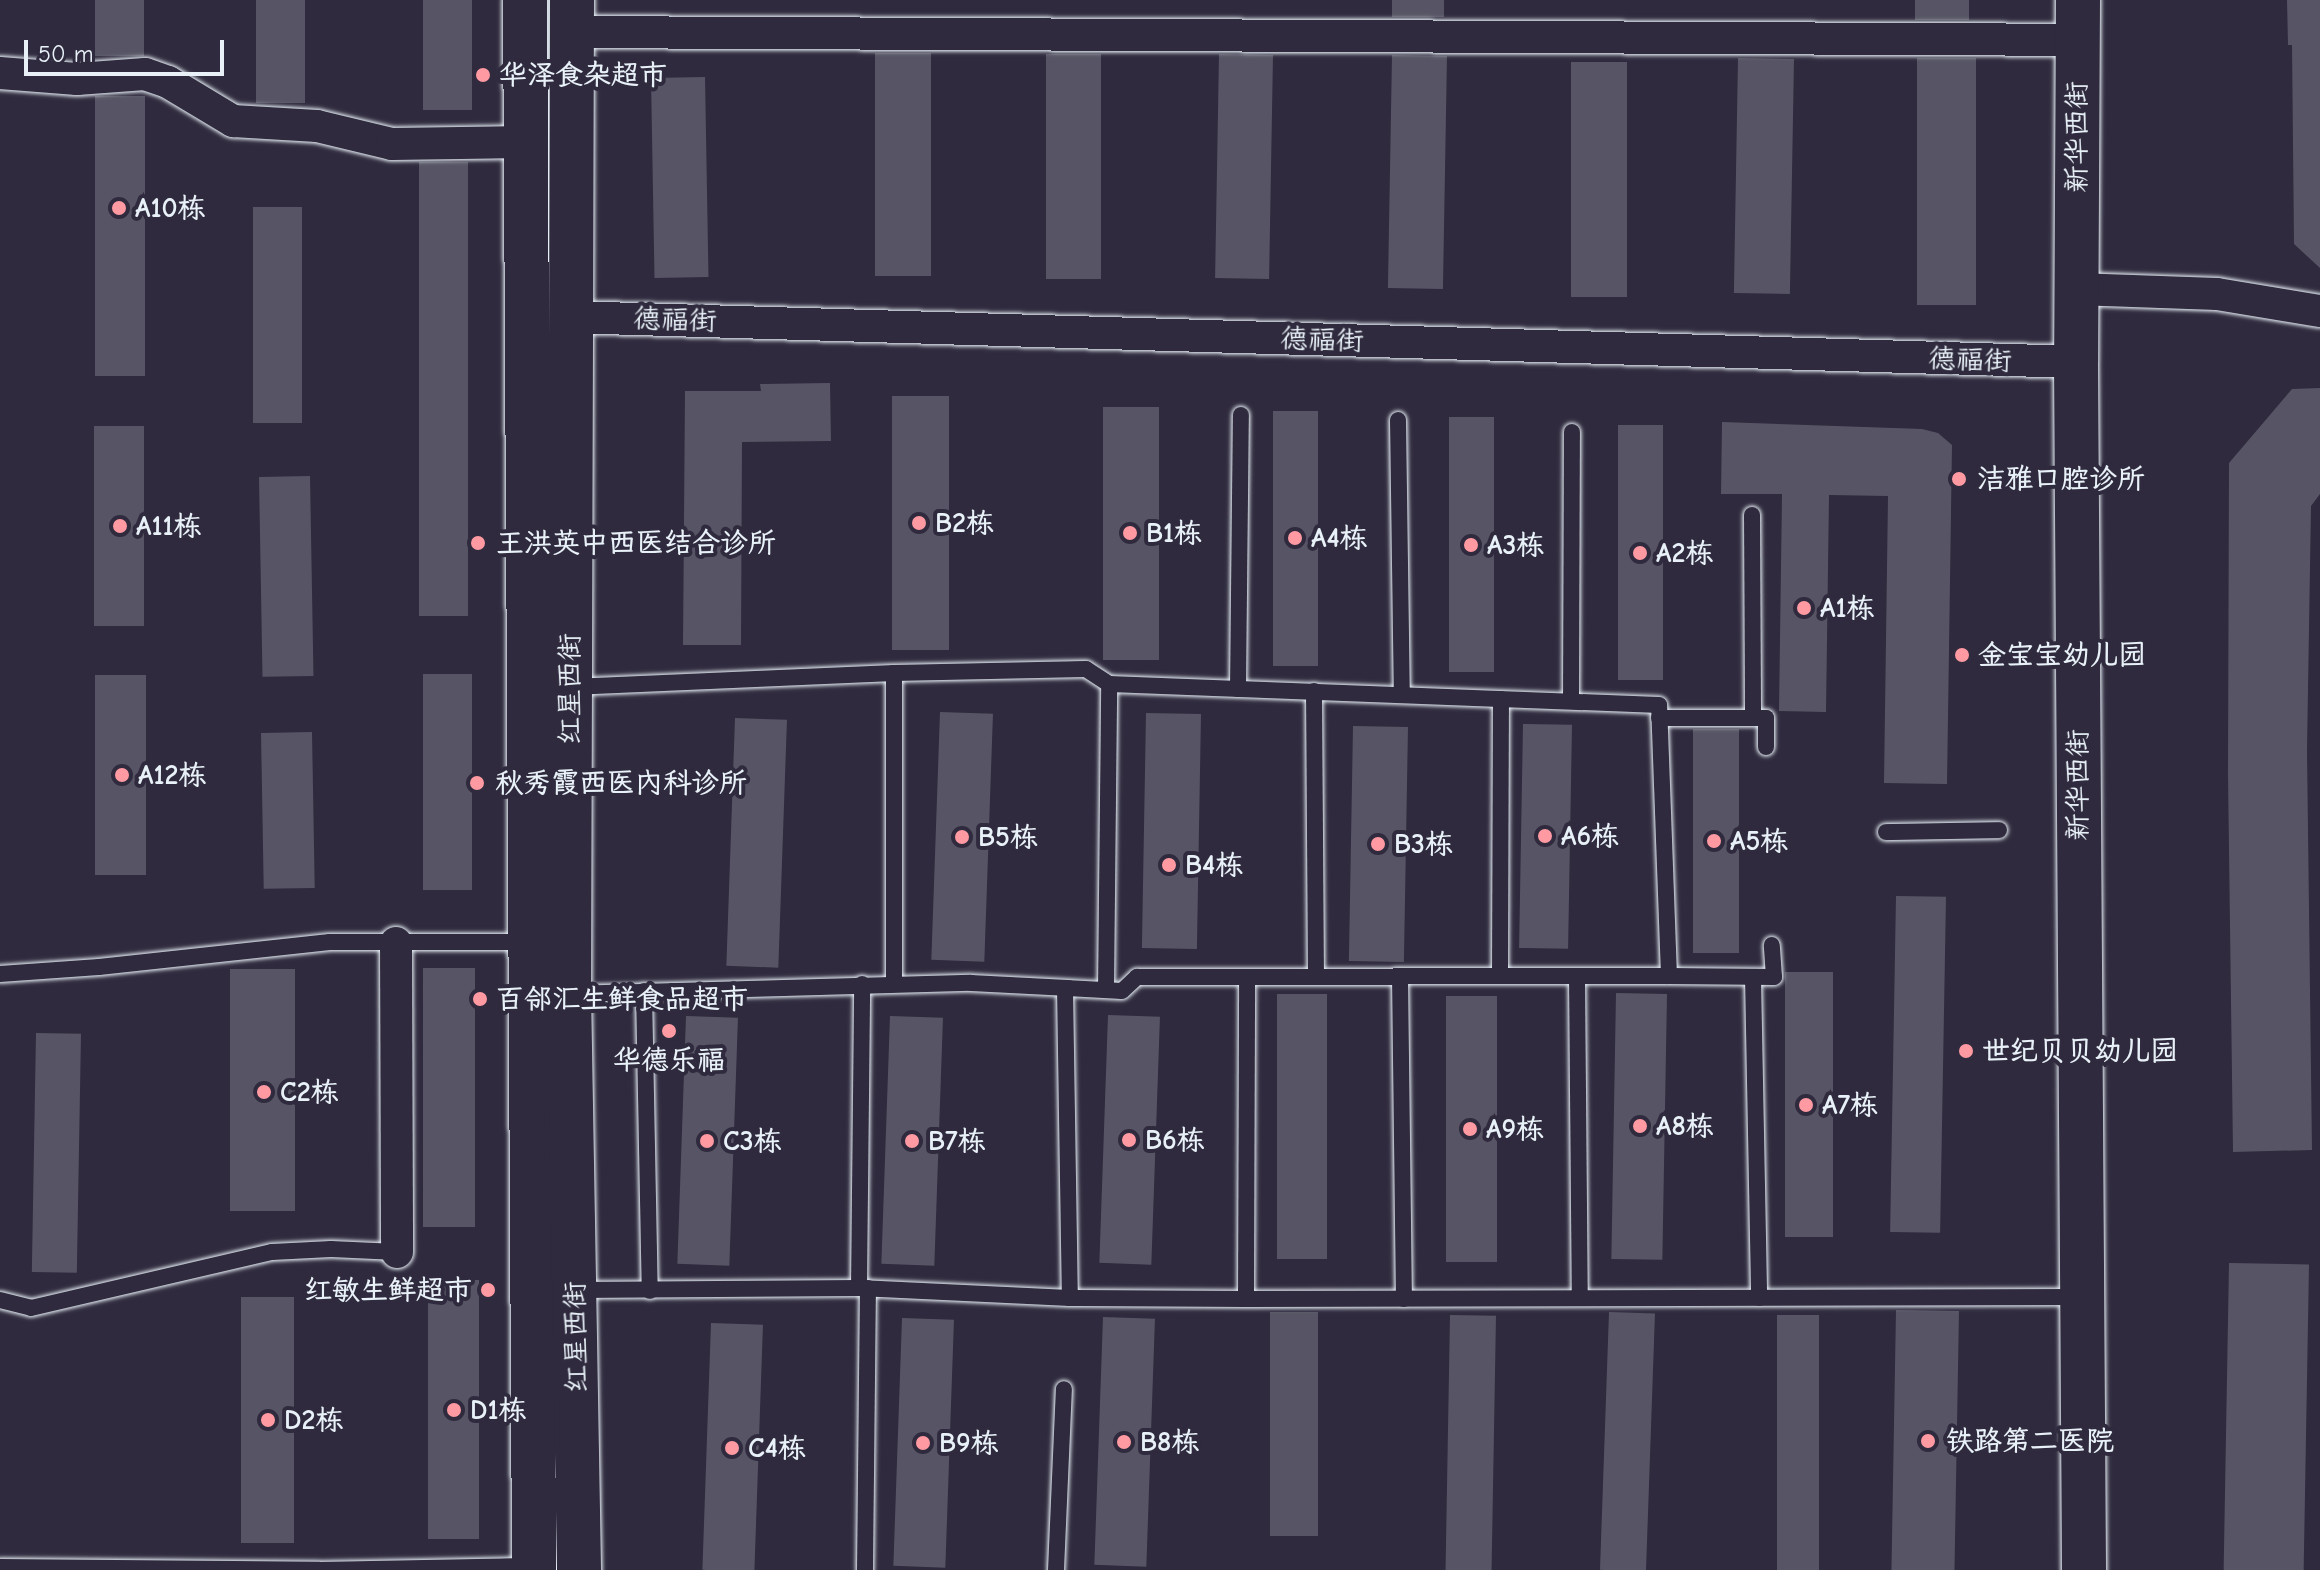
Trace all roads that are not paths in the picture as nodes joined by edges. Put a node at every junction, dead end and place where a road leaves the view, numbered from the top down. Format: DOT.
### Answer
graph roads {
  1 [pos="525,0"];
  2 [pos="572,16"];
  3 [pos="2078,20"];
  4 [pos="0,73"];
  5 [pos="525,142"];
  6 [pos="2076,289"];
  7 [pos="2320,311"];
  8 [pos="569,317"];
  9 [pos="525,318"];
  10 [pos="2076,362"];
  11 [pos="1241,415"];
  12 [pos="1398,420"];
  13 [pos="1572,432"];
  14 [pos="1752,515"];
  15 [pos="894,673"];
  16 [pos="1109,684"];
  17 [pos="570,687"];
  18 [pos="1238,689"];
  19 [pos="1314,691"];
  20 [pos="1402,695"];
  21 [pos="1501,699"];
  22 [pos="1571,701"];
  23 [pos="1659,718"];
  24 [pos="1753,718"];
  25 [pos="1766,747"];
  26 [pos="1999,830"];
  27 [pos="1886,832"];
  28 [pos="396,943"];
  29 [pos="1772,945"];
  30 [pos="549,964"];
  31 [pos="0,974"];
  32 [pos="1316,976"];
  33 [pos="1400,976"];
  34 [pos="1500,976"];
  35 [pos="1577,976"];
  36 [pos="1669,976"];
  37 [pos="1247,977"];
  38 [pos="1753,977"];
  39 [pos="894,983"];
  40 [pos="862,984"];
  41 [pos="1065,988"];
  42 [pos="1106,990"];
  43 [pos="644,991"];
  44 [pos="397,1252"];
  45 [pos="863,1288"];
  46 [pos="575,1290"];
  47 [pos="650,1291"];
  48 [pos="2081,1297"];
  49 [pos="1070,1298"];
  50 [pos="1580,1298"];
  51 [pos="1759,1298"];
  52 [pos="1246,1299"];
  53 [pos="1404,1299"];
  54 [pos="0,1300"];
  55 [pos="1064,1389"];
  56 [pos="0,1567"];
  57 [pos="534,1568"];
  58 [pos="579,1570"];
  59 [pos="865,1570"];
  60 [pos="1056,1570"];
  61 [pos="2084,1570"];
  1 -- 5 [label="main road, 红星西街"];
  2 -- 3 [label="street"];
  2 -- 8 [label="main road, 红星西街"];
  3 -- 6 [label="main road, 新华西街"];
  4 -- 5 [label="street"];
  5 -- 9 [label="main road, 红星西街"];
  6 -- 7 [label="street"];
  6 -- 10 [label="main road, 新华西街"];
  8 -- 9 [label="main road"];
  8 -- 10 [label="street, 德福街"];
  8 -- 17 [label="main road, 红星西街"];
  9 -- 30 [label="main road, 红星西街"];
  10 -- 48 [label="main road, 新华西街"];
  11 -- 18 [label="lane"];
  12 -- 20 [label="lane"];
  13 -- 22 [label="lane"];
  14 -- 24 [label="lane"];
  15 -- 16 [label="lane"];
  15 -- 17 [label="lane"];
  15 -- 39 [label="lane"];
  16 -- 18 [label="lane"];
  16 -- 42 [label="lane"];
  17 -- 30 [label="main road, 红星西街"];
  18 -- 19 [label="lane"];
  19 -- 20 [label="lane"];
  19 -- 32 [label="lane"];
  20 -- 21 [label="lane"];
  21 -- 22 [label="lane"];
  21 -- 34 [label="lane"];
  22 -- 23 [label="lane"];
  23 -- 24 [label="lane"];
  23 -- 36 [label="lane"];
  24 -- 25 [label="lane"];
  26 -- 27 [label="lane"];
  28 -- 30 [label="lane"];
  28 -- 31 [label="lane"];
  28 -- 44 [label="street"];
  29 -- 38 [label="lane"];
  30 -- 43 [label="lane"];
  30 -- 46 [label="main road, 红星西街"];
  30 -- 57 [label="main road, 红星西街"];
  32 -- 33 [label="lane"];
  32 -- 37 [label="lane"];
  33 -- 34 [label="lane"];
  33 -- 53 [label="lane"];
  34 -- 35 [label="lane"];
  35 -- 36 [label="lane"];
  35 -- 50 [label="lane"];
  36 -- 38 [label="lane"];
  37 -- 42 [label="lane"];
  37 -- 52 [label="lane"];
  38 -- 51 [label="lane"];
  39 -- 40 [label="lane"];
  39 -- 41 [label="lane"];
  40 -- 43 [label="lane"];
  40 -- 45 [label="lane"];
  41 -- 42 [label="lane"];
  41 -- 49 [label="lane"];
  43 -- 47 [label="lane"];
  44 -- 54 [label="lane"];
  45 -- 47 [label="lane"];
  45 -- 49 [label="lane"];
  45 -- 59 [label="lane"];
  46 -- 47 [label="lane"];
  46 -- 58 [label="main road, 红星西街"];
  48 -- 51 [label="lane"];
  48 -- 61 [label="main road, 新华西街"];
  49 -- 52 [label="lane"];
  50 -- 51 [label="lane"];
  50 -- 53 [label="lane"];
  52 -- 53 [label="lane"];
  55 -- 60 [label="lane"];
  56 -- 57 [label="lane"];
}
